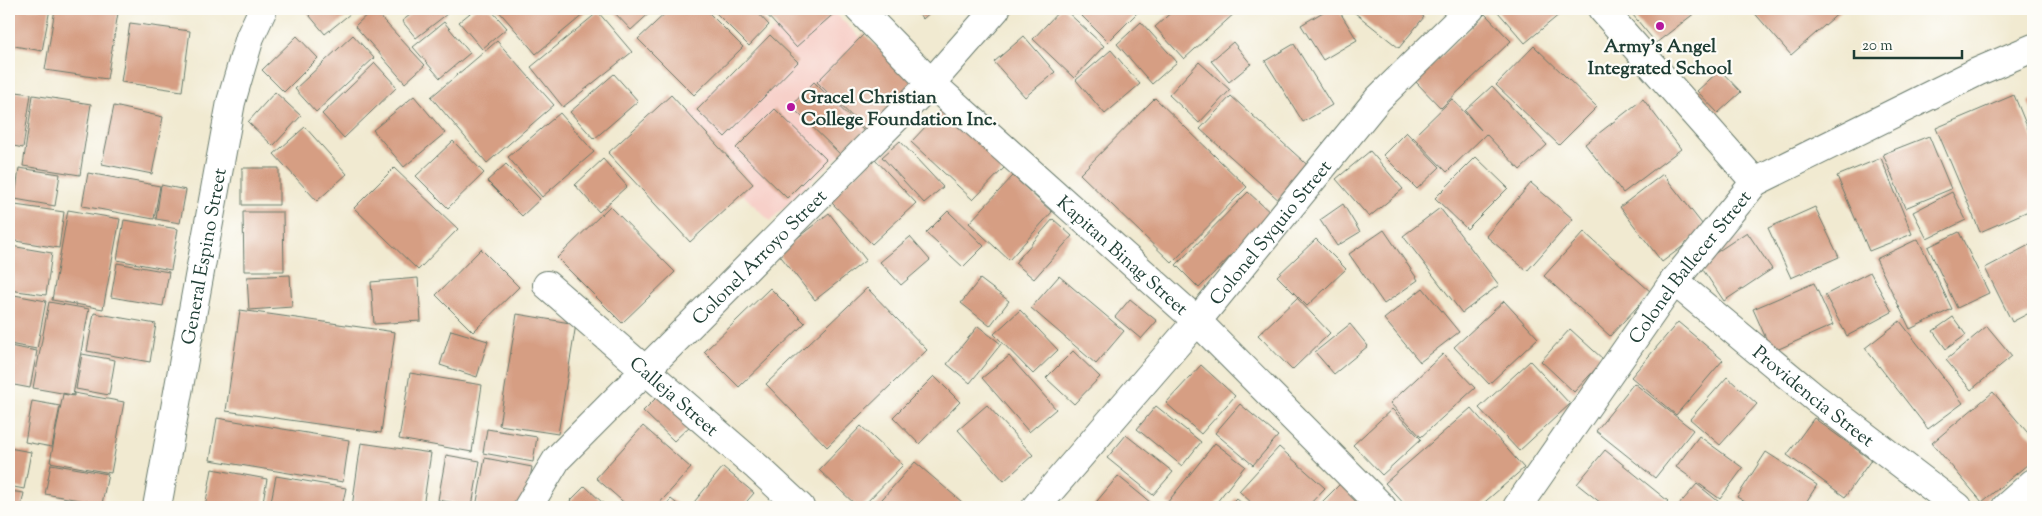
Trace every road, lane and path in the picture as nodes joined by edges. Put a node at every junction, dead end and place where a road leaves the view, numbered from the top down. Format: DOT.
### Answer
graph roads {
  1 [pos="262,9"];
  2 [pos="859,9"];
  3 [pos="996,9"];
  4 [pos="1470,9"];
  5 [pos="1602,9"];
  6 [pos="2033,48"];
  7 [pos="931,83"];
  8 [pos="1755,182"];
  9 [pos="1674,282"];
  10 [pos="547,285"];
  11 [pos="1197,321"];
  12 [pos="646,369"];
  13 [pos="2033,483"];
  14 [pos="157,507"];
  15 [pos="528,507"];
  16 [pos="800,507"];
  17 [pos="1036,507"];
  18 [pos="1382,507"];
  19 [pos="1517,507"];
  20 [pos="1958,507"];
  21 [pos="2006,507"];
  1 -- 14 [label="street, General Espino Street"];
  2 -- 7 [label="street, Kapitan Binag Street"];
  3 -- 7 [label="street, Colonel Arroyo Street"];
  4 -- 11 [label="street, Colonel Syquio Street"];
  5 -- 8 [label="street"];
  6 -- 8 [label="street, Colonel Ballecer Street"];
  7 -- 11 [label="street, Kapitan Binag Street"];
  7 -- 12 [label="street, Colonel Arroyo Street"];
  8 -- 9 [label="street, Colonel Ballecer Street"];
  9 -- 19 [label="street, Colonel Ballecer Street"];
  9 -- 20 [label="street, Providencia Street"];
  10 -- 12 [label="street, Calleja Street"];
  11 -- 17 [label="street, Colonel Syquio Street"];
  11 -- 18 [label="street, Kapitan Binag Street"];
  12 -- 15 [label="street, Colonel Arroyo Street"];
  12 -- 16 [label="street, Calleja Street"];
  13 -- 21 [label="street"];
}
